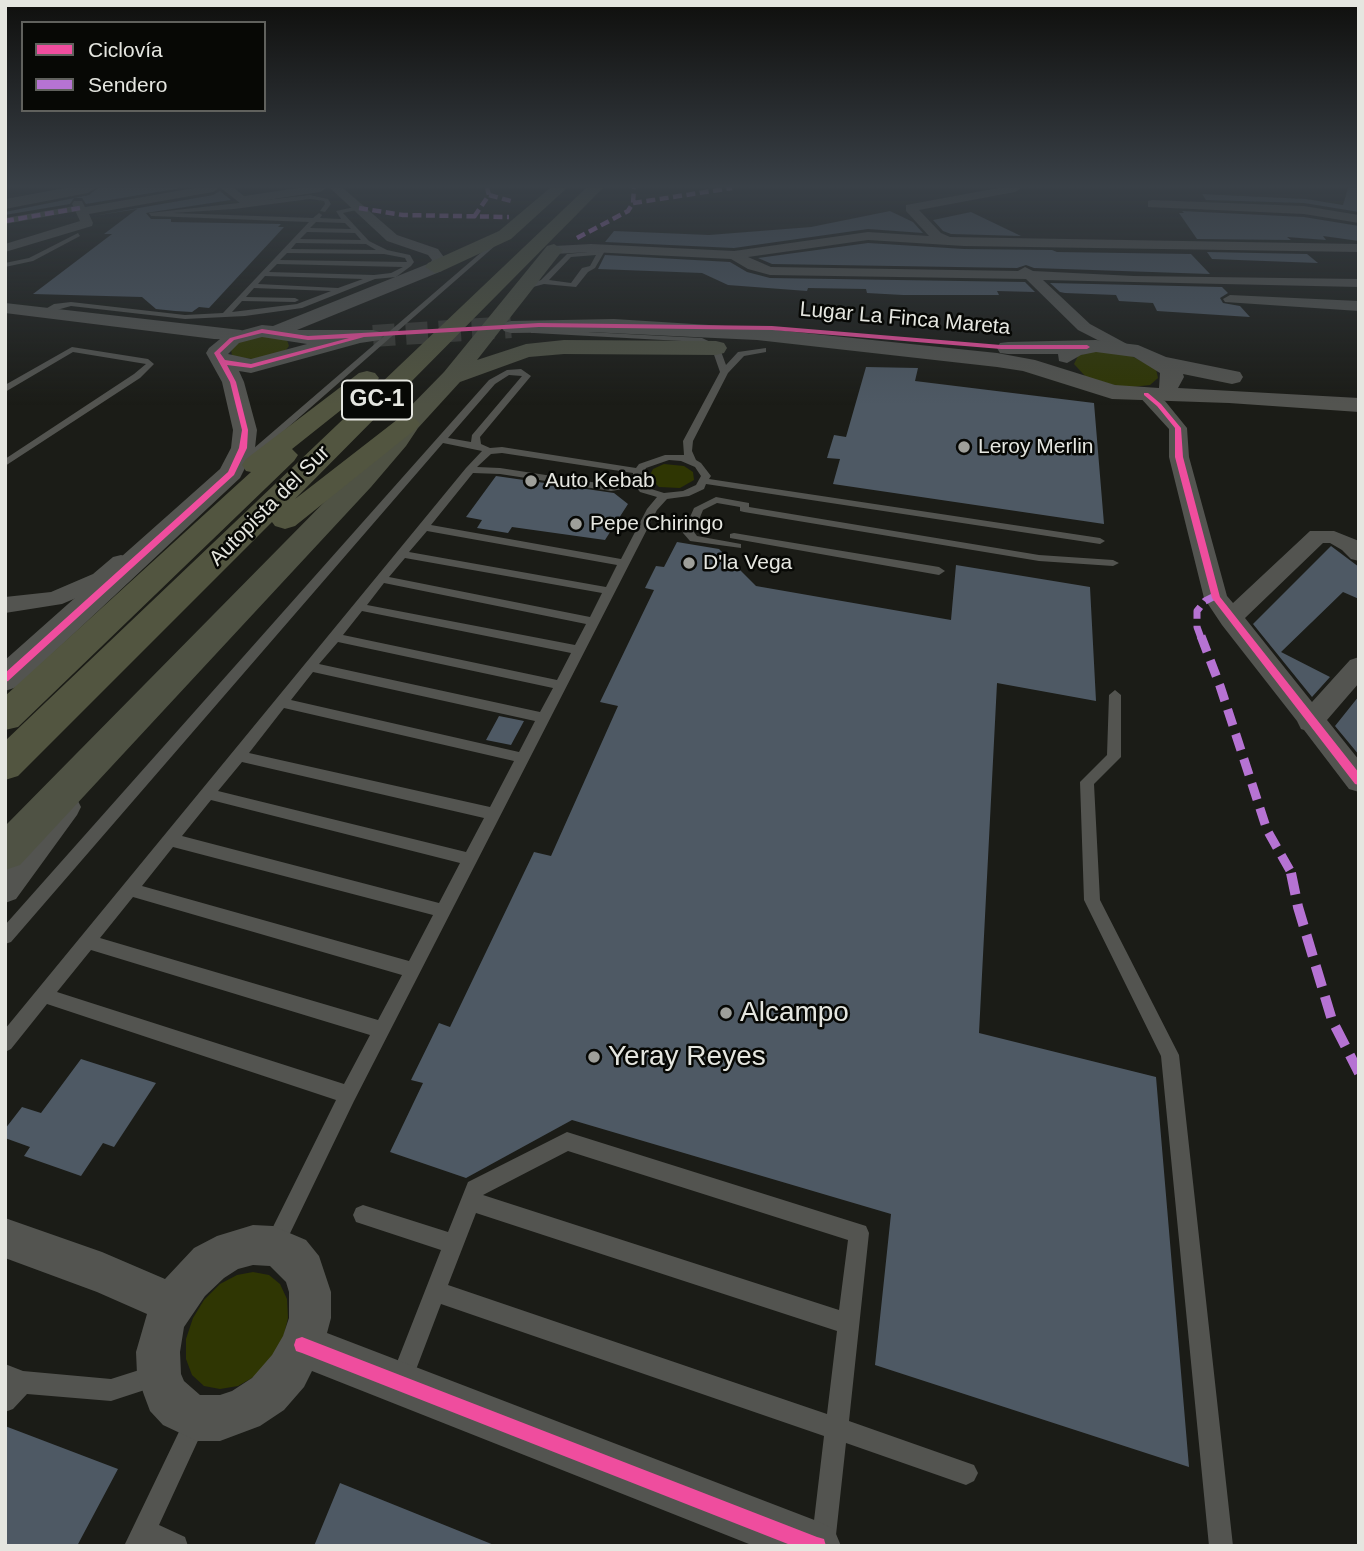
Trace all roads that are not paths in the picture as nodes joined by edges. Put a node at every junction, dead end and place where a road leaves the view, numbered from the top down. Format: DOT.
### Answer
graph roads {
  1 [pos="29,260"];
  2 [pos="411,260"];
  3 [pos="439,260"];
  4 [pos="449,260"];
  5 [pos="476,260"];
  6 [pos="494,260"];
  7 [pos="521,260"];
  8 [pos="546,260"];
  9 [pos="564,260"];
  10 [pos="595,260"];
  11 [pos="743,260"];
  12 [pos="995,260"];
  13 [pos="275,262"];
  14 [pos="5,265"];
  15 [pos="409,265"];
  16 [pos="435,267"];
  17 [pos="552,273"];
  18 [pos="263,274"];
  19 [pos="562,274"];
  20 [pos="571,275"];
  21 [pos="581,276"];
  22 [pos="1031,276"];
  23 [pos="374,277"];
  24 [pos="1134,280"];
  25 [pos="544,282"];
  26 [pos="1359,283"];
  27 [pos="252,286"];
  28 [pos="522,288"];
  29 [pos="342,289"];
  30 [pos="1186,296"];
  31 [pos="1213,298"];
  32 [pos="240,299"];
  33 [pos="312,300"];
  34 [pos="1359,306"];
  35 [pos="9,309"];
  36 [pos="46,311"];
  37 [pos="224,316"];
  38 [pos="591,326"];
  39 [pos="509,328"];
  40 [pos="267,330"];
  41 [pos="849,333"];
  42 [pos="241,335"];
  43 [pos="1088,340"];
  44 [pos="716,348"];
  45 [pos="763,351"];
  46 [pos="220,357"];
  47 [pos="963,357"];
  48 [pos="1163,363"];
  49 [pos="724,372"];
  50 [pos="452,377"];
  51 [pos="367,378"];
  52 [pos="1359,386"];
  53 [pos="1095,387"];
  54 [pos="5,389"];
  55 [pos="1149,393"];
  56 [pos="1359,405"];
  57 [pos="407,424"];
  58 [pos="441,440"];
  59 [pos="688,441"];
  60 [pos="482,449"];
  61 [pos="668,457"];
  62 [pos="691,461"];
  63 [pos="5,463"];
  64 [pos="469,470"];
  65 [pos="637,471"];
  66 [pos="231,473"];
  67 [pos="704,481"];
  68 [pos="638,484"];
  69 [pos="664,496"];
  70 [pos="187,512"];
  71 [pos="424,527"];
  72 [pos="1100,541"];
  73 [pos="402,554"];
  74 [pos="1359,554"];
  75 [pos="1113,563"];
  76 [pos="624,564"];
  77 [pos="939,571"];
  78 [pos="382,579"];
  79 [pos="610,591"];
  80 [pos="5,605"];
  81 [pos="359,607"];
  82 [pos="160,614"];
  83 [pos="1230,619"];
  84 [pos="594,622"];
  85 [pos="335,637"];
  86 [pos="579,650"];
  87 [pos="1359,666"];
  88 [pos="311,667"];
  89 [pos="5,680"];
  90 [pos="561,685"];
  91 [pos="1115,695"];
  92 [pos="282,703"];
  93 [pos="5,717"];
  94 [pos="544,718"];
  95 [pos="131,720"];
  96 [pos="1310,722"];
  97 [pos="240,756"];
  98 [pos="523,758"];
  99 [pos="5,765"];
  100 [pos="1359,781"];
  101 [pos="209,794"];
  102 [pos="493,814"];
  103 [pos="171,840"];
  104 [pos="5,853"];
  105 [pos="470,859"];
  106 [pos="5,889"];
  107 [pos="131,890"];
  108 [pos="443,911"];
  109 [pos="5,937"];
  110 [pos="89,942"];
  111 [pos="413,970"];
  112 [pos="43,995"];
  113 [pos="5,1029"];
  114 [pos="382,1030"];
  115 [pos="5,1043"];
  116 [pos="348,1095"];
  117 [pos="470,1201"];
  118 [pos="363,1215"];
  119 [pos="5,1238"];
  120 [pos="453,1244"];
  121 [pos="273,1246"];
  122 [pos="435,1291"];
  123 [pos="173,1304"];
  124 [pos="849,1324"];
  125 [pos="302,1345"];
  126 [pos="159,1374"];
  127 [pos="14,1379"];
  128 [pos="399,1385"];
  129 [pos="5,1401"];
  130 [pos="197,1418"];
  131 [pos="837,1429"];
  132 [pos="966,1473"];
  133 [pos="140,1539"];
  134 [pos="176,1546"];
  135 [pos="817,1546"];
  136 [pos="823,1546"];
  137 [pos="1222,1546"];
  1 -- 14 [label="lane"];
  2 -- 15 [label="lane"];
  3 -- 16 [label="street"];
  4 -- 16 [label="highway"];
  5 -- 66 [label="lane"];
  6 -- 51 [label="highway, Autopista del Sur / GC-1"];
  7 -- 82 [label="highway, Autopista del Sur / GC-1"];
  8 -- 28 [label="main road"];
  9 -- 17 [label="lane"];
  10 -- 21 [label="lane"];
  11 -- 22 [label="street"];
  12 -- 22 [label="street"];
  13 -- 15 [label="lane"];
  13 -- 18 [label="lane"];
  15 -- 23 [label="lane"];
  16 -- 40 [label="street"];
  17 -- 19 [label="lane"];
  17 -- 25 [label="lane"];
  18 -- 23 [label="lane"];
  18 -- 27 [label="lane"];
  20 -- 21 [label="lane"];
  21 -- 25 [label="lane"];
  22 -- 24 [label="street"];
  22 -- 43 [label="street"];
  23 -- 29 [label="lane"];
  24 -- 26 [label="street"];
  24 -- 30 [label="street"];
  25 -- 28 [label="lane"];
  27 -- 29 [label="lane"];
  27 -- 32 [label="lane"];
  28 -- 41 [label="street"];
  28 -- 50 [label="main road"];
  29 -- 33 [label="lane"];
  31 -- 34 [label="street"];
  32 -- 33 [label="lane"];
  32 -- 37 [label="lane"];
  33 -- 37 [label="lane"];
  35 -- 36 [label="street"];
  35 -- 46 [label="street"];
  36 -- 37 [label="lane"];
  36 -- 42 [label="street"];
  38 -- 39 [label="street, Lugar La Finca Mareta"];
  38 -- 41 [label="street, Lugar La Finca Mareta"];
  38 -- 47 [label="street, Lugar La Finca Mareta"];
  39 -- 44 [label="lane"];
  40 -- 42 [label="street"];
  40 -- 46 [label="street"];
  41 -- 43 [label="street, Lugar La Finca Mareta"];
  42 -- 46 [label="street"];
  43 -- 48 [label="street, Lugar La Finca Mareta"];
  43 -- 53 [label="street, Lugar La Finca Mareta"];
  44 -- 45 [label="street"];
  44 -- 49 [label="lane"];
  44 -- 50 [label="main road"];
  45 -- 47 [label="street"];
  45 -- 49 [label="lane"];
  46 -- 66 [label="street"];
  47 -- 53 [label="street, Lugar La Finca Mareta"];
  48 -- 52 [label="street, Lugar La Finca Mareta"];
  48 -- 55 [label="street"];
  49 -- 59 [label="lane"];
  50 -- 57 [label="main road"];
  51 -- 89 [label="highway"];
  51 -- 93 [label="highway, Autopista del Sur / GC-1"];
  53 -- 55 [label="street, Lugar La Finca Mareta"];
  54 -- 63 [label="lane"];
  55 -- 56 [label="street, Lugar La Finca Mareta"];
  55 -- 83 [label="street"];
  57 -- 82 [label="highway"];
  57 -- 95 [label="main road"];
  58 -- 60 [label="lane"];
  58 -- 60 [label="lane"];
  58 -- 109 [label="lane"];
  59 -- 61 [label="lane"];
  59 -- 62 [label="lane"];
  60 -- 64 [label="lane"];
  60 -- 65 [label="lane"];
  61 -- 62 [label="lane"];
  61 -- 65 [label="lane"];
  62 -- 67 [label="lane"];
  64 -- 68 [label="lane"];
  64 -- 71 [label="lane"];
  65 -- 68 [label="lane"];
  66 -- 70 [label="street"];
  67 -- 69 [label="lane"];
  67 -- 72 [label="lane"];
  68 -- 69 [label="lane"];
  69 -- 76 [label="lane"];
  70 -- 80 [label="street"];
  70 -- 89 [label="street"];
  71 -- 73 [label="lane"];
  71 -- 76 [label="lane"];
  73 -- 78 [label="lane"];
  73 -- 79 [label="lane"];
  74 -- 83 [label="street"];
  75 -- 77 [label="lane"];
  76 -- 79 [label="lane"];
  78 -- 81 [label="lane"];
  78 -- 84 [label="lane"];
  79 -- 84 [label="lane"];
  81 -- 85 [label="lane"];
  81 -- 86 [label="lane"];
  82 -- 99 [label="highway, Autopista del Sur / GC-1"];
  83 -- 96 [label="street"];
  84 -- 86 [label="lane"];
  85 -- 88 [label="lane"];
  85 -- 90 [label="lane"];
  86 -- 90 [label="lane"];
  87 -- 96 [label="street"];
  88 -- 92 [label="lane"];
  88 -- 94 [label="lane"];
  90 -- 94 [label="lane"];
  91 -- 137 [label="lane"];
  92 -- 97 [label="lane"];
  92 -- 98 [label="lane"];
  94 -- 98 [label="lane"];
  95 -- 104 [label="main road"];
  95 -- 106 [label="street"];
  96 -- 100 [label="street"];
  97 -- 101 [label="lane"];
  97 -- 102 [label="lane"];
  98 -- 102 [label="lane"];
  101 -- 103 [label="lane"];
  101 -- 105 [label="lane"];
  102 -- 105 [label="lane"];
  103 -- 107 [label="lane"];
  103 -- 108 [label="lane"];
  105 -- 108 [label="lane"];
  107 -- 110 [label="lane"];
  107 -- 111 [label="lane"];
  108 -- 111 [label="lane"];
  110 -- 112 [label="lane"];
  110 -- 114 [label="lane"];
  111 -- 114 [label="lane"];
  112 -- 113 [label="lane"];
  112 -- 115 [label="lane"];
  112 -- 116 [label="lane"];
  114 -- 116 [label="lane"];
  116 -- 121 [label="lane"];
  117 -- 120 [label="lane"];
  117 -- 124 [label="lane"];
  117 -- 124 [label="lane"];
  118 -- 120 [label="lane"];
  119 -- 123 [label="street"];
  120 -- 122 [label="lane"];
  121 -- 123 [label="street"];
  121 -- 125 [label="street"];
  122 -- 128 [label="lane"];
  122 -- 131 [label="lane"];
  123 -- 126 [label="street"];
  124 -- 131 [label="lane"];
  125 -- 128 [label="street"];
  125 -- 130 [label="street"];
  126 -- 127 [label="lane"];
  126 -- 130 [label="street"];
  127 -- 129 [label="lane"];
  128 -- 135 [label="street"];
  130 -- 133 [label="lane"];
  131 -- 132 [label="lane"];
  131 -- 136 [label="lane"];
  133 -- 134 [label="lane"];
}
